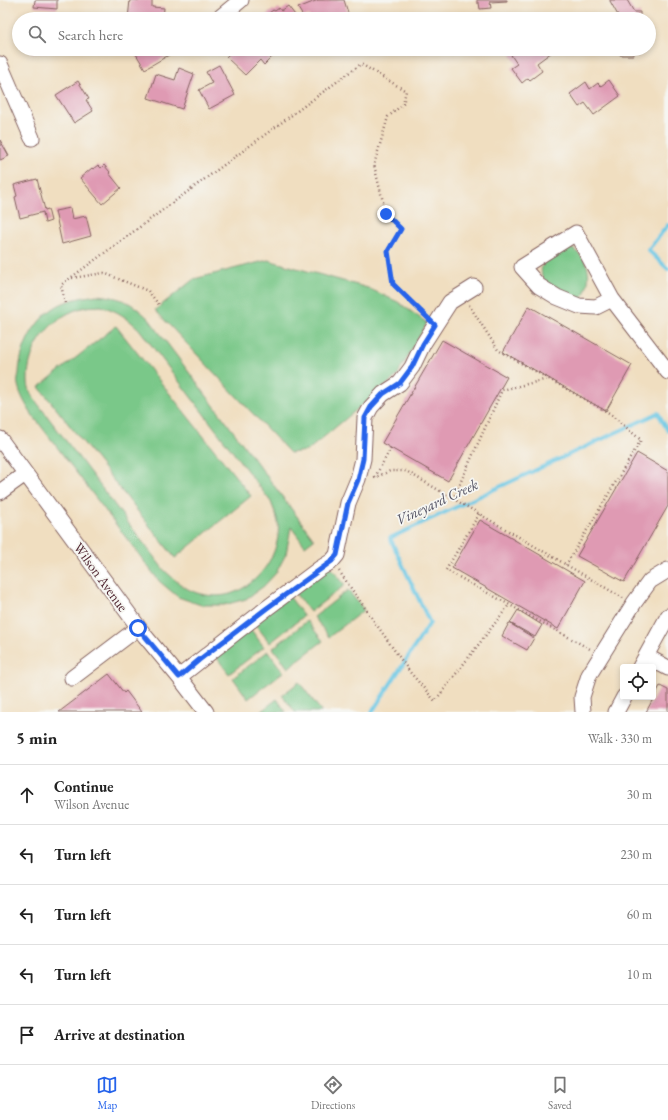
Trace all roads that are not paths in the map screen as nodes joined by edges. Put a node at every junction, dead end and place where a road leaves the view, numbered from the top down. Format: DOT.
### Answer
graph roads {
  1 [pos="241,0"];
  2 [pos="226,12"];
  3 [pos="0,64"];
  4 [pos="32,138"];
  5 [pos="468,291"];
  6 [pos="612,299"];
  7 [pos="668,372"];
  8 [pos="0,439"];
  9 [pos="26,474"];
  10 [pos="0,492"];
  11 [pos="668,570"];
  12 [pos="668,616"];
  13 [pos="138,628"];
  14 [pos="643,662"];
  15 [pos="668,668"];
  16 [pos="179,677"];
  17 [pos="72,678"];
  18 [pos="622,700"];
  19 [pos="206,712"];
  20 [pos="583,712"];
  21 [pos="616,712"];
  1 -- 2 [label="street"];
  3 -- 4 [label="street"];
  5 -- 16 [label="street"];
  6 -- 6 [label="street"];
  6 -- 7 [label="street"];
  8 -- 9 [label="street, Wilson Avenue"];
  9 -- 10 [label="street"];
  9 -- 13 [label="street, Wilson Avenue"];
  11 -- 20 [label="street"];
  12 -- 14 [label="street"];
  13 -- 16 [label="street, Wilson Avenue"];
  13 -- 17 [label="street"];
  14 -- 15 [label="street"];
  16 -- 19 [label="street, Wilson Avenue"];
  18 -- 21 [label="street"];
}
